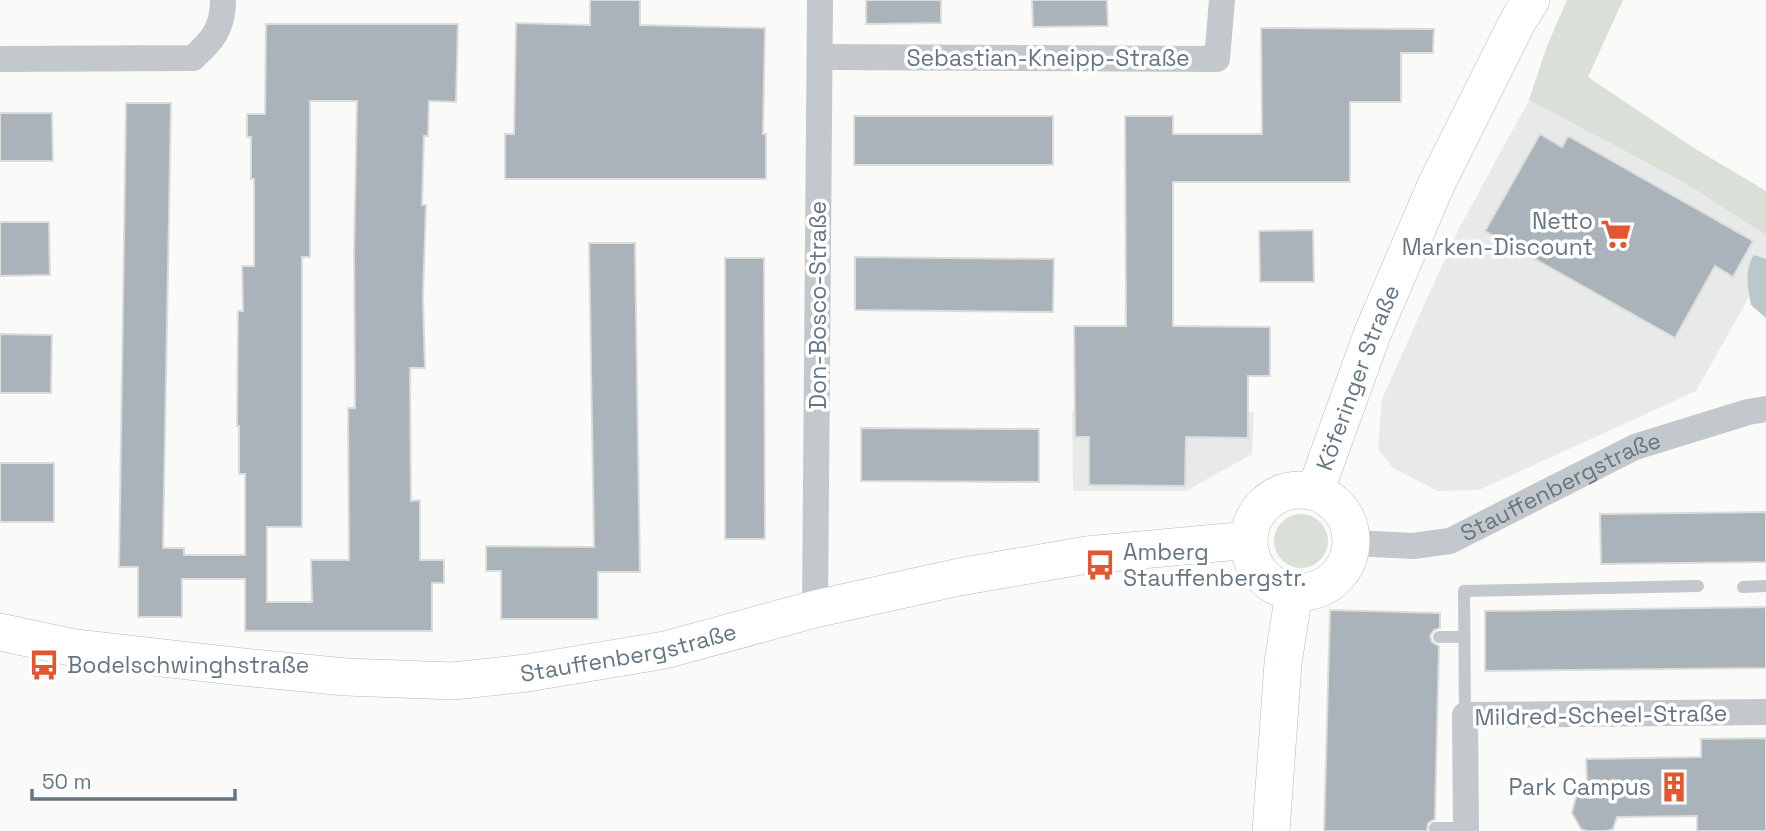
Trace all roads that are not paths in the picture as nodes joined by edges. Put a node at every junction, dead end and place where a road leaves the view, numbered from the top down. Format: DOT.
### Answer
graph roads {
  1 [pos="223,0"];
  2 [pos="820,0"];
  3 [pos="1222,0"];
  4 [pos="1531,0"];
  5 [pos="820,57"];
  6 [pos="0,59"];
  7 [pos="1766,409"];
  8 [pos="1315,492"];
  9 [pos="1249,540"];
  10 [pos="1352,543"];
  11 [pos="1698,586"];
  12 [pos="1766,586"];
  13 [pos="1742,587"];
  14 [pos="1294,593"];
  15 [pos="815,609"];
  16 [pos="0,632"];
  17 [pos="1439,637"];
  18 [pos="1464,637"];
  19 [pos="1766,712"];
  20 [pos="1465,715"];
  21 [pos="1435,828"];
  22 [pos="1466,830"];
  23 [pos="1271,831"];
  1 -- 6 [label="street"];
  2 -- 5 [label="street, Don-Bosco-Straße"];
  3 -- 5 [label="street, Sebastian-Kneipp-Straße"];
  4 -- 8 [label="street, Köferinger Straße"];
  5 -- 15 [label="street, Don-Bosco-Straße"];
  7 -- 10 [label="street, Stauffenbergstraße"];
  8 -- 9 [label="street"];
  8 -- 10 [label="street"];
  9 -- 14 [label="street"];
  9 -- 15 [label="street, Stauffenbergstraße"];
  10 -- 14 [label="street"];
  11 -- 18 [label="lane"];
  12 -- 13 [label="lane"];
  14 -- 23 [label="street"];
  15 -- 16 [label="street, Stauffenbergstraße"];
  17 -- 18 [label="lane"];
  18 -- 20 [label="lane"];
  19 -- 20 [label="street, Mildred-Scheel-Straße"];
  20 -- 22 [label="street, Mildred-Scheel-Straße"];
  21 -- 22 [label="lane"];
}
